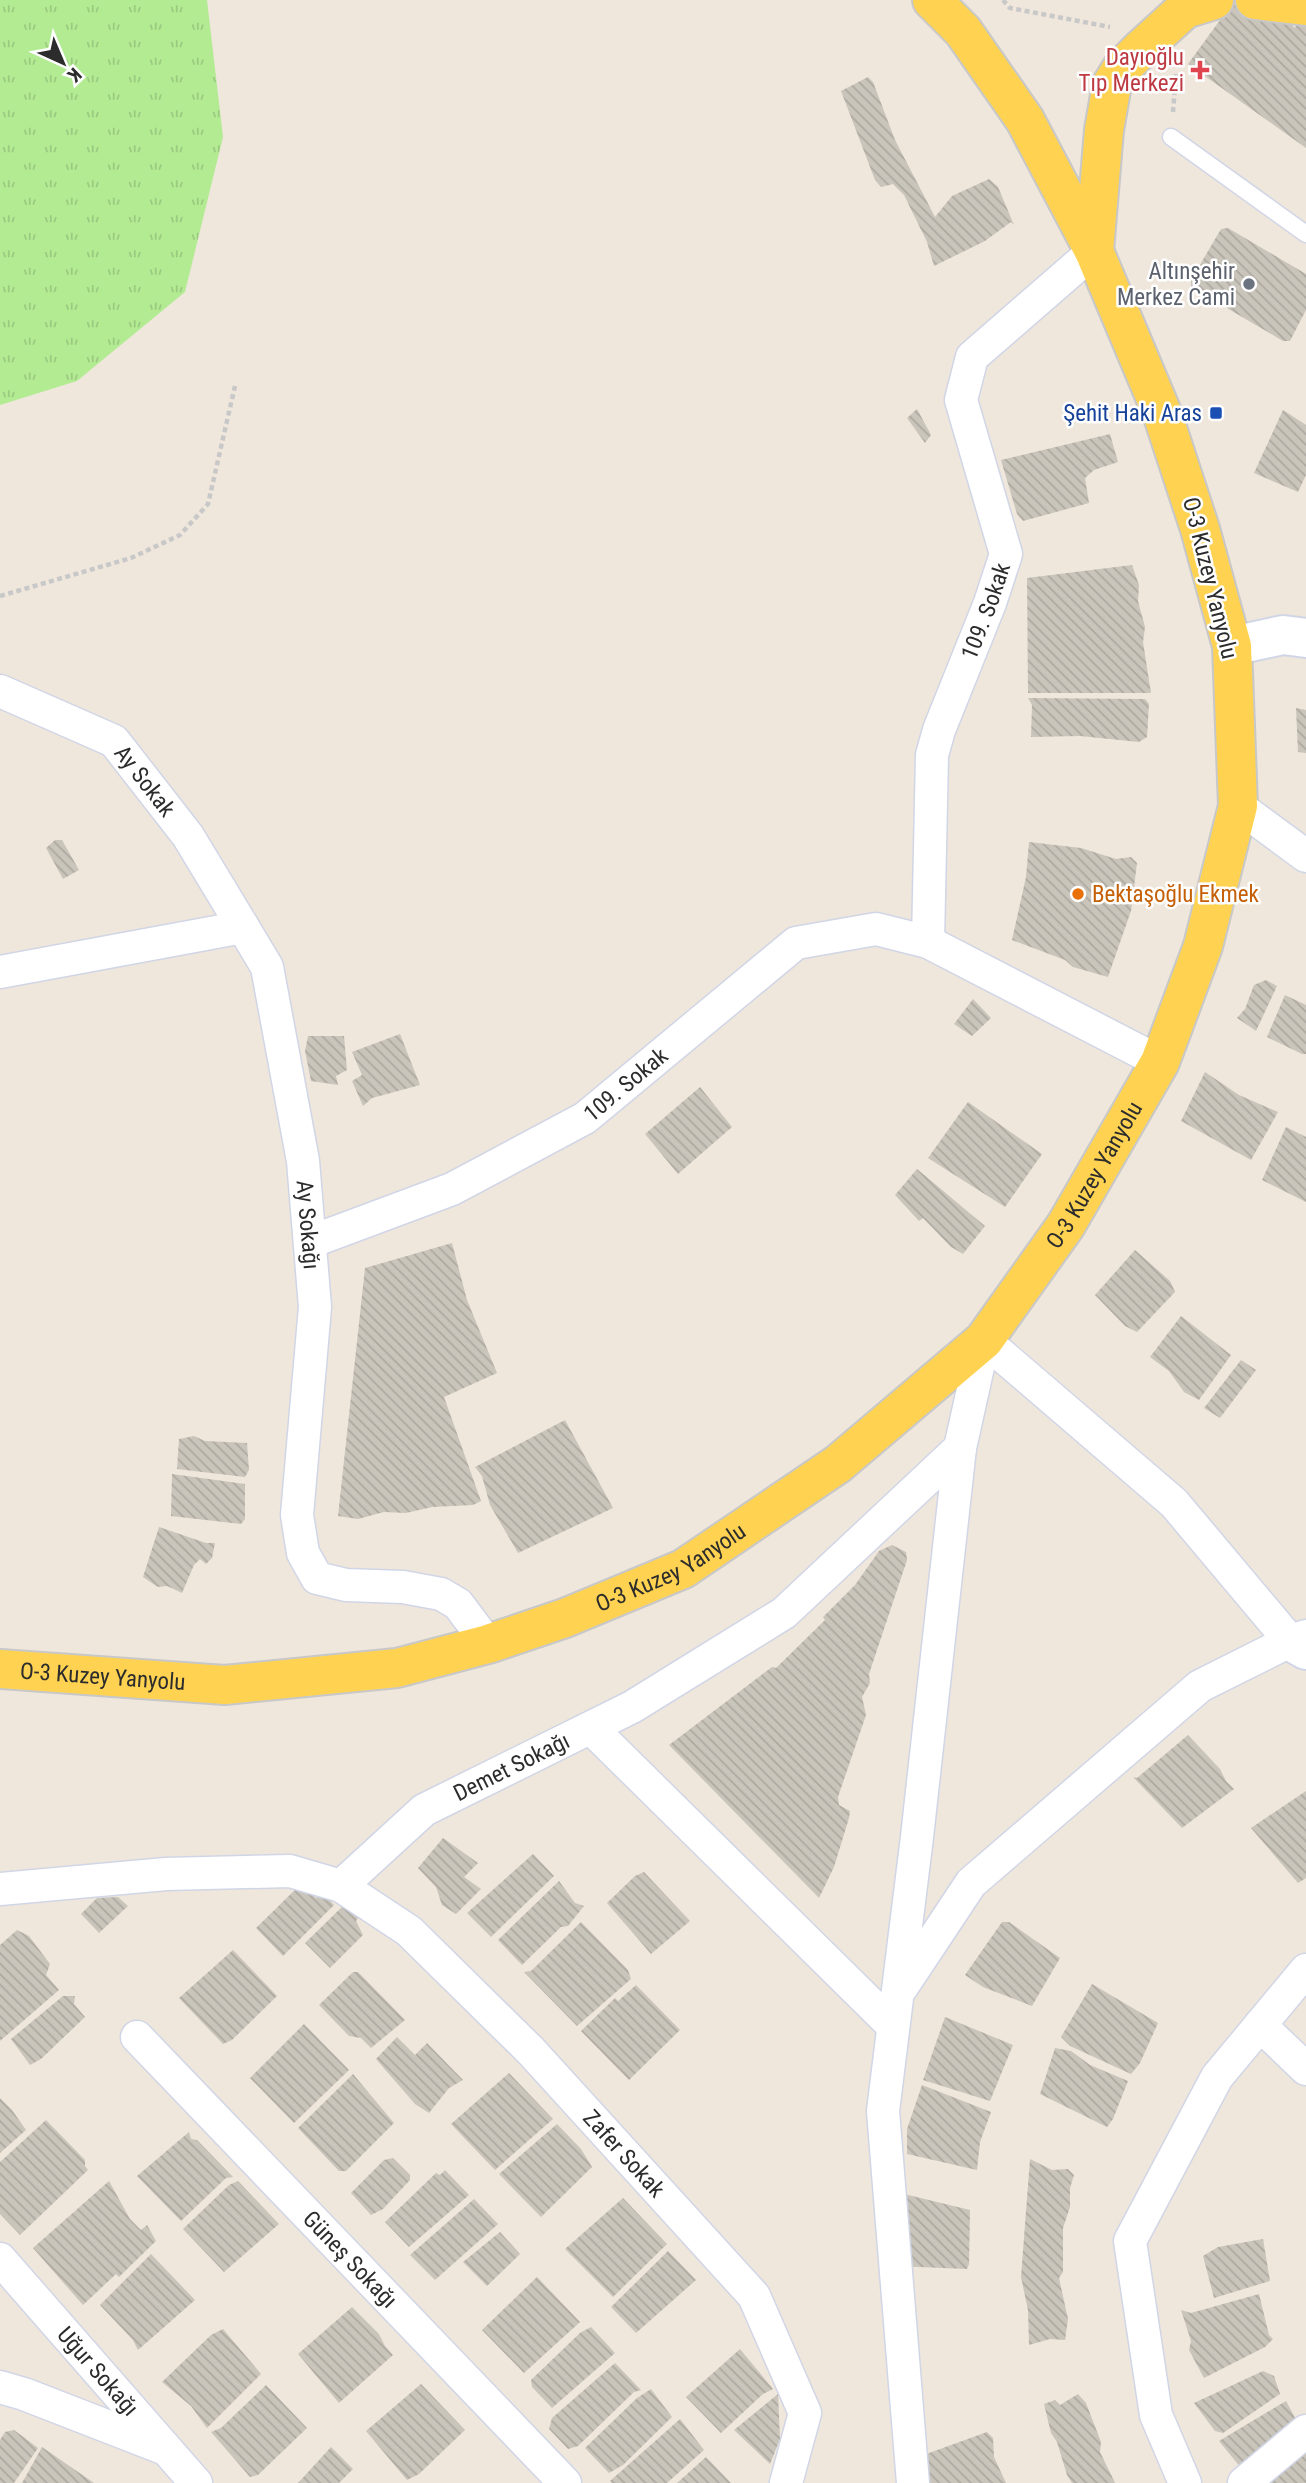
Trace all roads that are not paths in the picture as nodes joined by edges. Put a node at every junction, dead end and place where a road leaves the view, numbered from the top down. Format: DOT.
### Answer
graph roads {
  1 [pos="932,0"];
  2 [pos="1214,0"];
  3 [pos="1255,0"];
  4 [pos="1306,6"];
  5 [pos="1171,137"];
  6 [pos="1306,234"];
  7 [pos="1094,251"];
  8 [pos="1306,638"];
  9 [pos="1231,646"];
  10 [pos="0,691"];
  11 [pos="1238,806"];
  12 [pos="1306,856"];
  13 [pos="243,927"];
  14 [pos="928,942"];
  15 [pos="0,972"];
  16 [pos="1160,1062"];
  17 [pos="310,1242"];
  18 [pos="984,1340"];
  19 [pos="960,1448"];
  20 [pos="1301,1642"];
  21 [pos="488,1644"];
  22 [pos="0,1670"];
  23 [pos="591,1727"];
  24 [pos="341,1886"];
  25 [pos="0,1889"];
  26 [pos="1306,1970"];
  27 [pos="898,1993"];
  28 [pos="1260,2025"];
  29 [pos="893,2026"];
  30 [pos="136,2037"];
  31 [pos="1306,2069"];
  32 [pos="0,2259"];
  33 [pos="0,2386"];
  34 [pos="1306,2431"];
  35 [pos="167,2450"];
  36 [pos="196,2483"];
  37 [pos="565,2483"];
  38 [pos="786,2483"];
  39 [pos="914,2483"];
  40 [pos="1185,2483"];
  41 [pos="1244,2483"];
  1 -- 7 [label="main road, O-3 Kuzey Yanyolu"];
  2 -- 7 [label="main road"];
  3 -- 4 [label="main road"];
  5 -- 6 [label="lane"];
  7 -- 9 [label="main road, O-3 Kuzey Yanyolu"];
  7 -- 14 [label="street, 109. Sokak"];
  8 -- 9 [label="main road"];
  9 -- 11 [label="main road, O-3 Kuzey Yanyolu"];
  10 -- 13 [label="street, Ay Sokak"];
  11 -- 12 [label="street"];
  11 -- 16 [label="main road, O-3 Kuzey Yanyolu"];
  13 -- 15 [label="street"];
  13 -- 17 [label="street, Ay Sokağı"];
  14 -- 16 [label="street, 109. Sokak"];
  14 -- 17 [label="street, 109. Sokak"];
  16 -- 18 [label="main road, O-3 Kuzey Yanyolu"];
  17 -- 21 [label="street, Ay Sokağı"];
  18 -- 19 [label="street"];
  18 -- 20 [label="street"];
  18 -- 21 [label="main road, O-3 Kuzey Yanyolu"];
  19 -- 23 [label="street, Demet Sokağı"];
  19 -- 27 [label="street"];
  20 -- 27 [label="street"];
  21 -- 22 [label="main road, O-3 Kuzey Yanyolu"];
  23 -- 24 [label="street, Demet Sokağı"];
  23 -- 29 [label="street"];
  24 -- 25 [label="street"];
  24 -- 38 [label="street, Zafer Sokak"];
  26 -- 28 [label="street"];
  27 -- 29 [label="street"];
  28 -- 31 [label="street"];
  28 -- 40 [label="street"];
  29 -- 39 [label="street"];
  30 -- 37 [label="street, Güneş Sokağı"];
  32 -- 35 [label="street, Uğur Sokağı"];
  33 -- 35 [label="street"];
  34 -- 41 [label="street"];
  35 -- 36 [label="street, Uğur Sokağı"];
}
